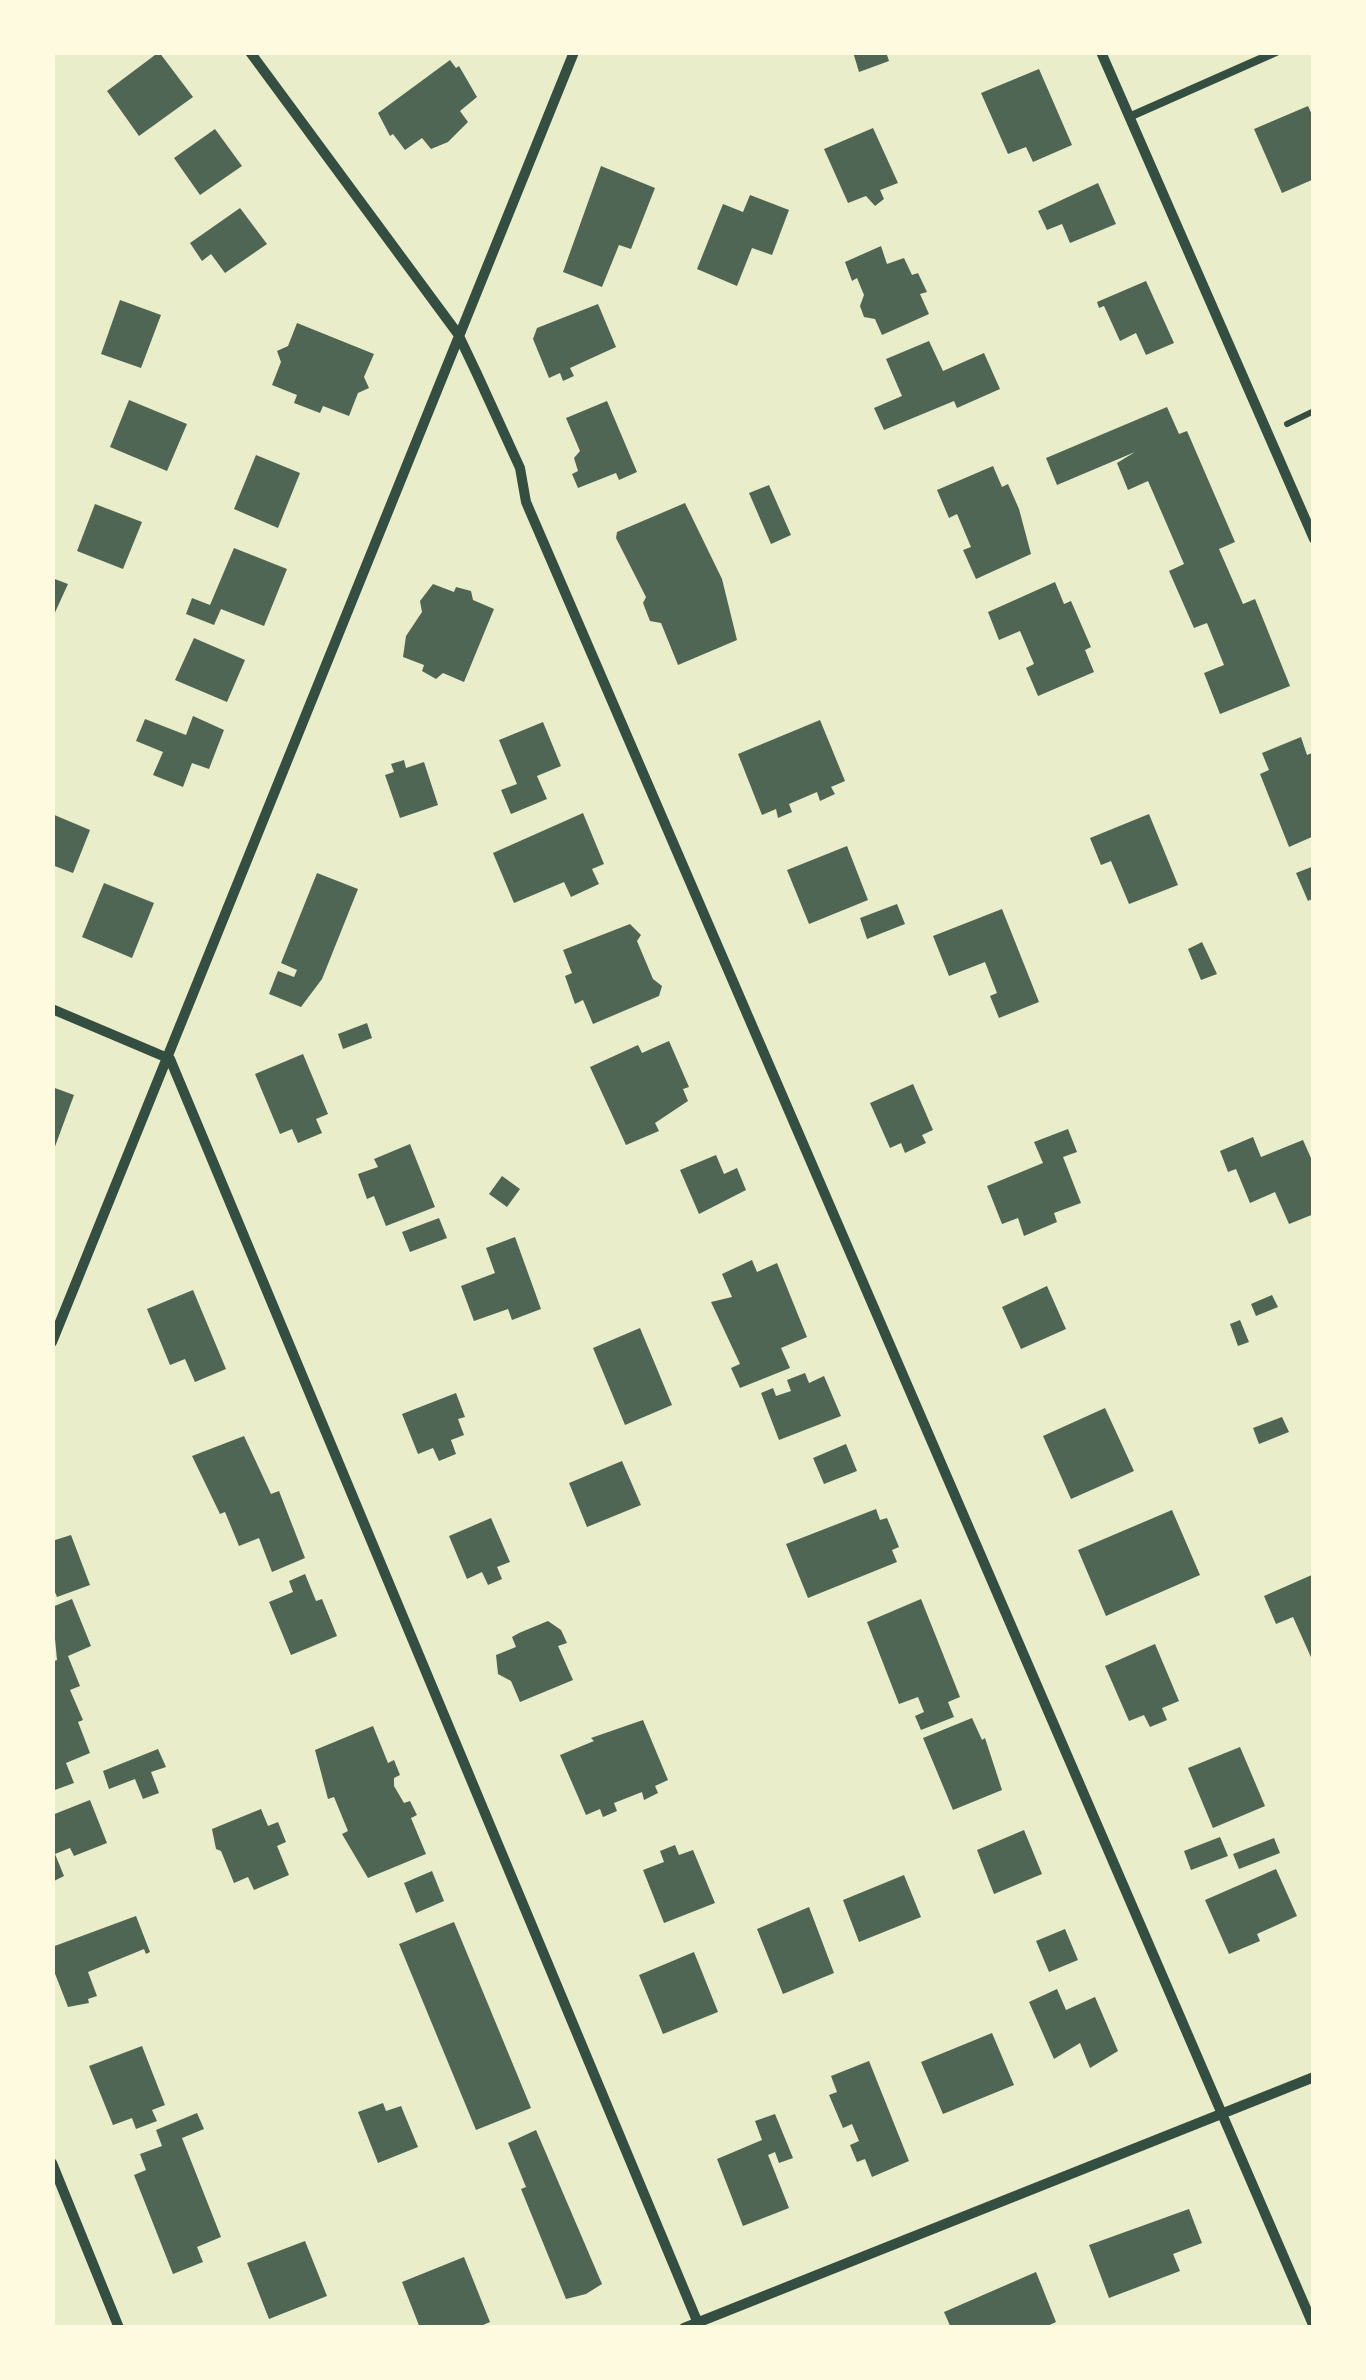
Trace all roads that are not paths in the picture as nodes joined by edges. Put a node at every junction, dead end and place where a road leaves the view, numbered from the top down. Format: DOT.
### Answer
graph roads {
  1 [pos="250,52"];
  2 [pos="574,52"];
  3 [pos="1100,52"];
  4 [pos="1276,52"];
  5 [pos="1128,117"];
  6 [pos="458,334"];
  7 [pos="1314,539"];
  8 [pos="52,1009"];
  9 [pos="170,1060"];
  10 [pos="52,1342"];
  11 [pos="1314,2077"];
  12 [pos="1221,2114"];
  13 [pos="52,2164"];
  14 [pos="699,2325"];
  15 [pos="1314,2327"];
  16 [pos="119,2328"];
  17 [pos="684,2328"];
  1 -- 6 [label="street"];
  2 -- 6 [label="street"];
  3 -- 5 [label="street"];
  4 -- 5 [label="lane"];
  5 -- 7 [label="street"];
  6 -- 9 [label="street"];
  6 -- 12 [label="street"];
  8 -- 9 [label="street"];
  9 -- 10 [label="street"];
  9 -- 14 [label="street"];
  11 -- 12 [label="street"];
  12 -- 14 [label="street"];
  12 -- 15 [label="street"];
  13 -- 16 [label="street"];
  14 -- 17 [label="street"];
}
